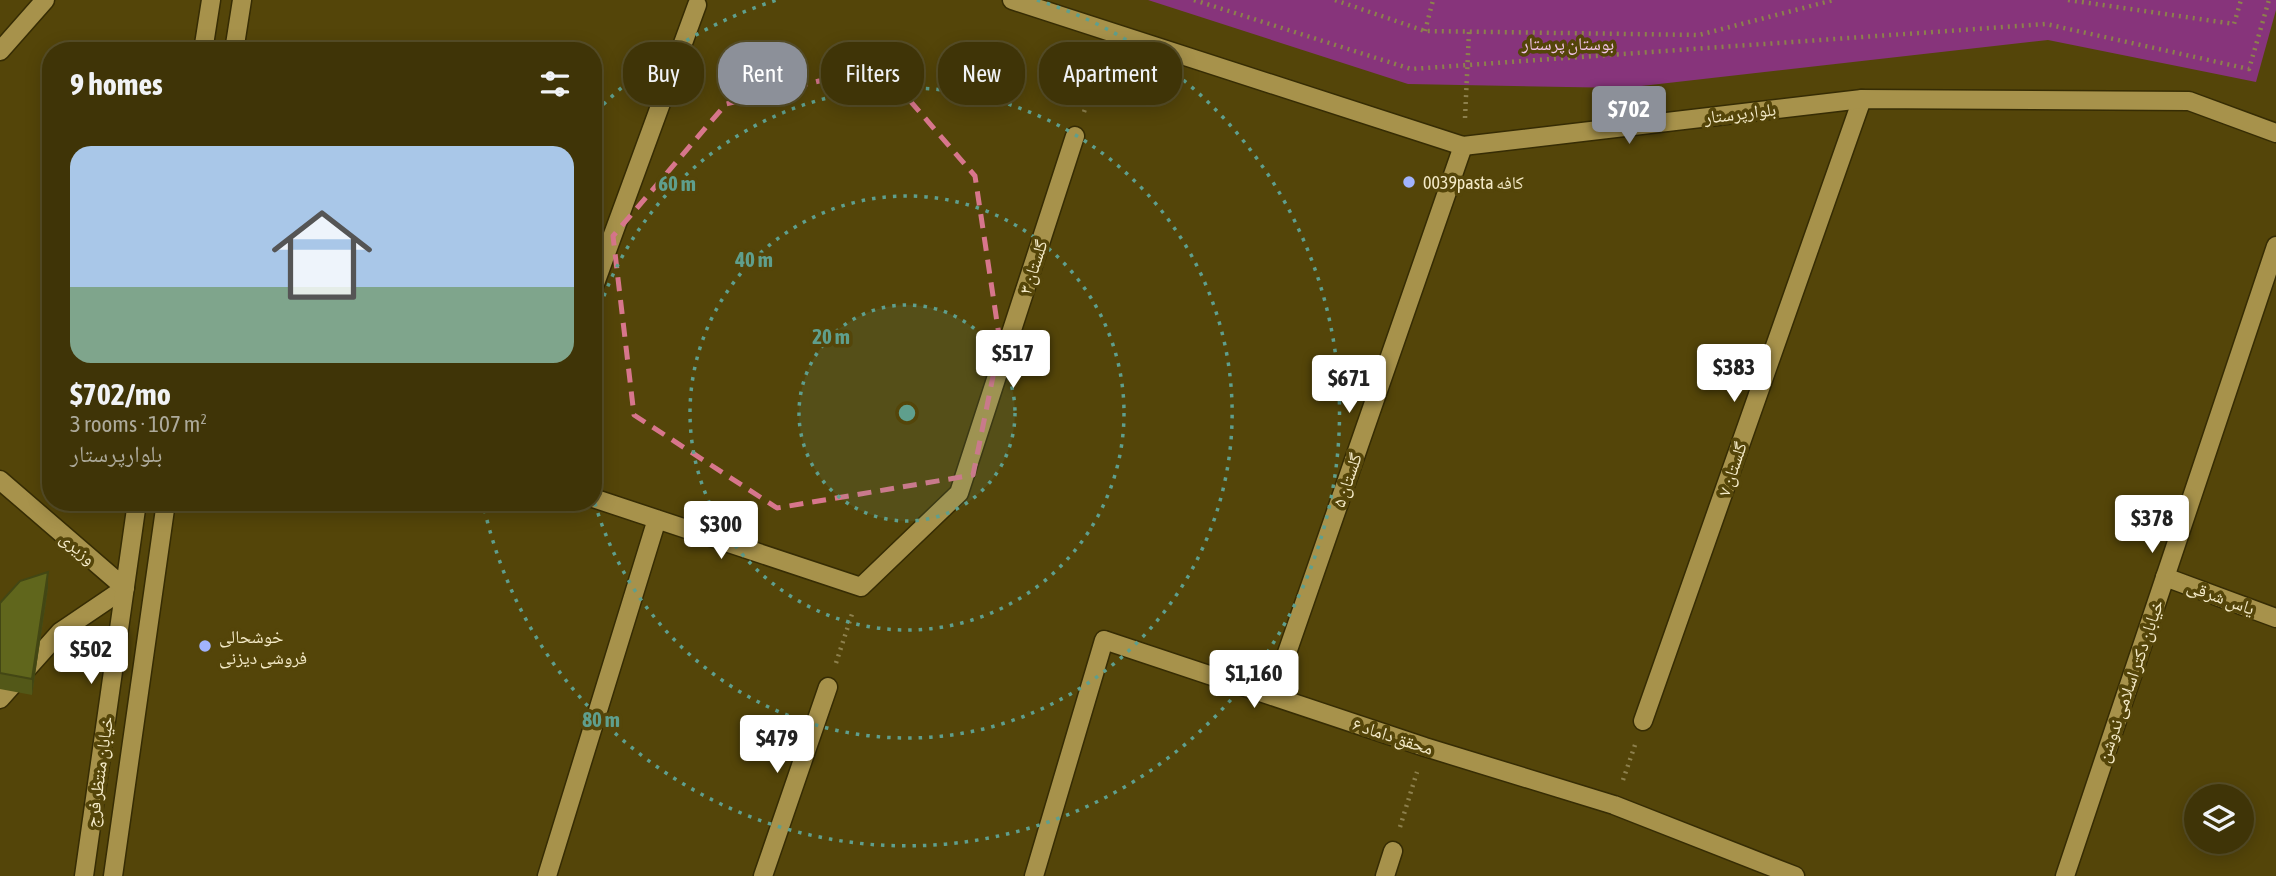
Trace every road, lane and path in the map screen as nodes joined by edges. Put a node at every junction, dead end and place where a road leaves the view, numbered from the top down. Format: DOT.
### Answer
graph roads {
  1 [pos="45,0"];
  2 [pos="211,0"];
  3 [pos="242,0"];
  4 [pos="1012,0"];
  5 [pos="1194,0"];
  6 [pos="1335,0"];
  7 [pos="1433,0"];
  8 [pos="1834,0"];
  9 [pos="2068,0"];
  10 [pos="2241,0"];
  11 [pos="2269,0"];
  12 [pos="698,5"];
  13 [pos="1425,31"];
  14 [pos="1469,32"];
  15 [pos="1113,33"];
  16 [pos="204,42"];
  17 [pos="235,42"];
  18 [pos="0,51"];
  19 [pos="1862,99"];
  20 [pos="2276,132"];
  21 [pos="1075,136"];
  22 [pos="1463,146"];
  23 [pos="2276,246"];
  24 [pos="602,265"];
  25 [pos="0,480"];
  26 [pos="602,501"];
  27 [pos="136,511"];
  28 [pos="165,511"];
  29 [pos="657,519"];
  30 [pos="2165,577"];
  31 [pos="861,587"];
  32 [pos="125,588"];
  33 [pos="2276,618"];
  34 [pos="828,687"];
  35 [pos="1272,696"];
  36 [pos="0,699"];
  37 [pos="1643,721"];
  38 [pos="1425,747"];
  39 [pos="1614,805"];
  40 [pos="1393,852"];
  41 [pos="84,876"];
  42 [pos="113,876"];
  43 [pos="547,876"];
  44 [pos="763,876"];
  45 [pos="1034,876"];
  46 [pos="1385,876"];
  47 [pos="1795,876"];
  48 [pos="2065,876"];
  1 -- 18 [label="street"];
  2 -- 16 [label="street"];
  3 -- 17 [label="street"];
  4 -- 15 [label="street, بلوارپرستار"];
  5 -- 11 [label="path"];
  6 -- 13 [label="path"];
  7 -- 13 [label="path"];
  8 -- 14 [label="path"];
  9 -- 10 [label="path"];
  12 -- 24 [label="street"];
  13 -- 14 [label="path"];
  14 -- 22 [label="path"];
  15 -- 21 [label="path"];
  15 -- 22 [label="street, بلوارپرستار"];
  19 -- 20 [label="street, بلوارپرستار"];
  19 -- 22 [label="street, بلوارپرستار"];
  19 -- 37 [label="street, گلستان ۷"];
  21 -- 31 [label="street, گلستان ۳"];
  22 -- 35 [label="street, گلستان ۵"];
  23 -- 30 [label="street, خيابان دکتر اسلامی ندوشن"];
  25 -- 32 [label="street, وزیری"];
  26 -- 29 [label="street"];
  27 -- 32 [label="street, خیابان منتظر فرج"];
  28 -- 42 [label="street, خیابان منتظر فرج"];
  29 -- 31 [label="street"];
  29 -- 43 [label="street"];
  30 -- 33 [label="street, یاس شرقی"];
  30 -- 48 [label="street, خيابان دکتر اسلامی ندوشن"];
  31 -- 34 [label="path"];
  32 -- 36 [label="street"];
  32 -- 41 [label="street, خیابان منتظر فرج"];
  34 -- 44 [label="street"];
  35 -- 38 [label="street, محقق داماد ۶"];
  35 -- 45 [label="street, محقق داماد ۶"];
  37 -- 39 [label="path"];
  38 -- 39 [label="street, محقق داماد ۶"];
  38 -- 40 [label="path"];
  39 -- 47 [label="street, محقق داماد ۶"];
  40 -- 46 [label="street"];
}
